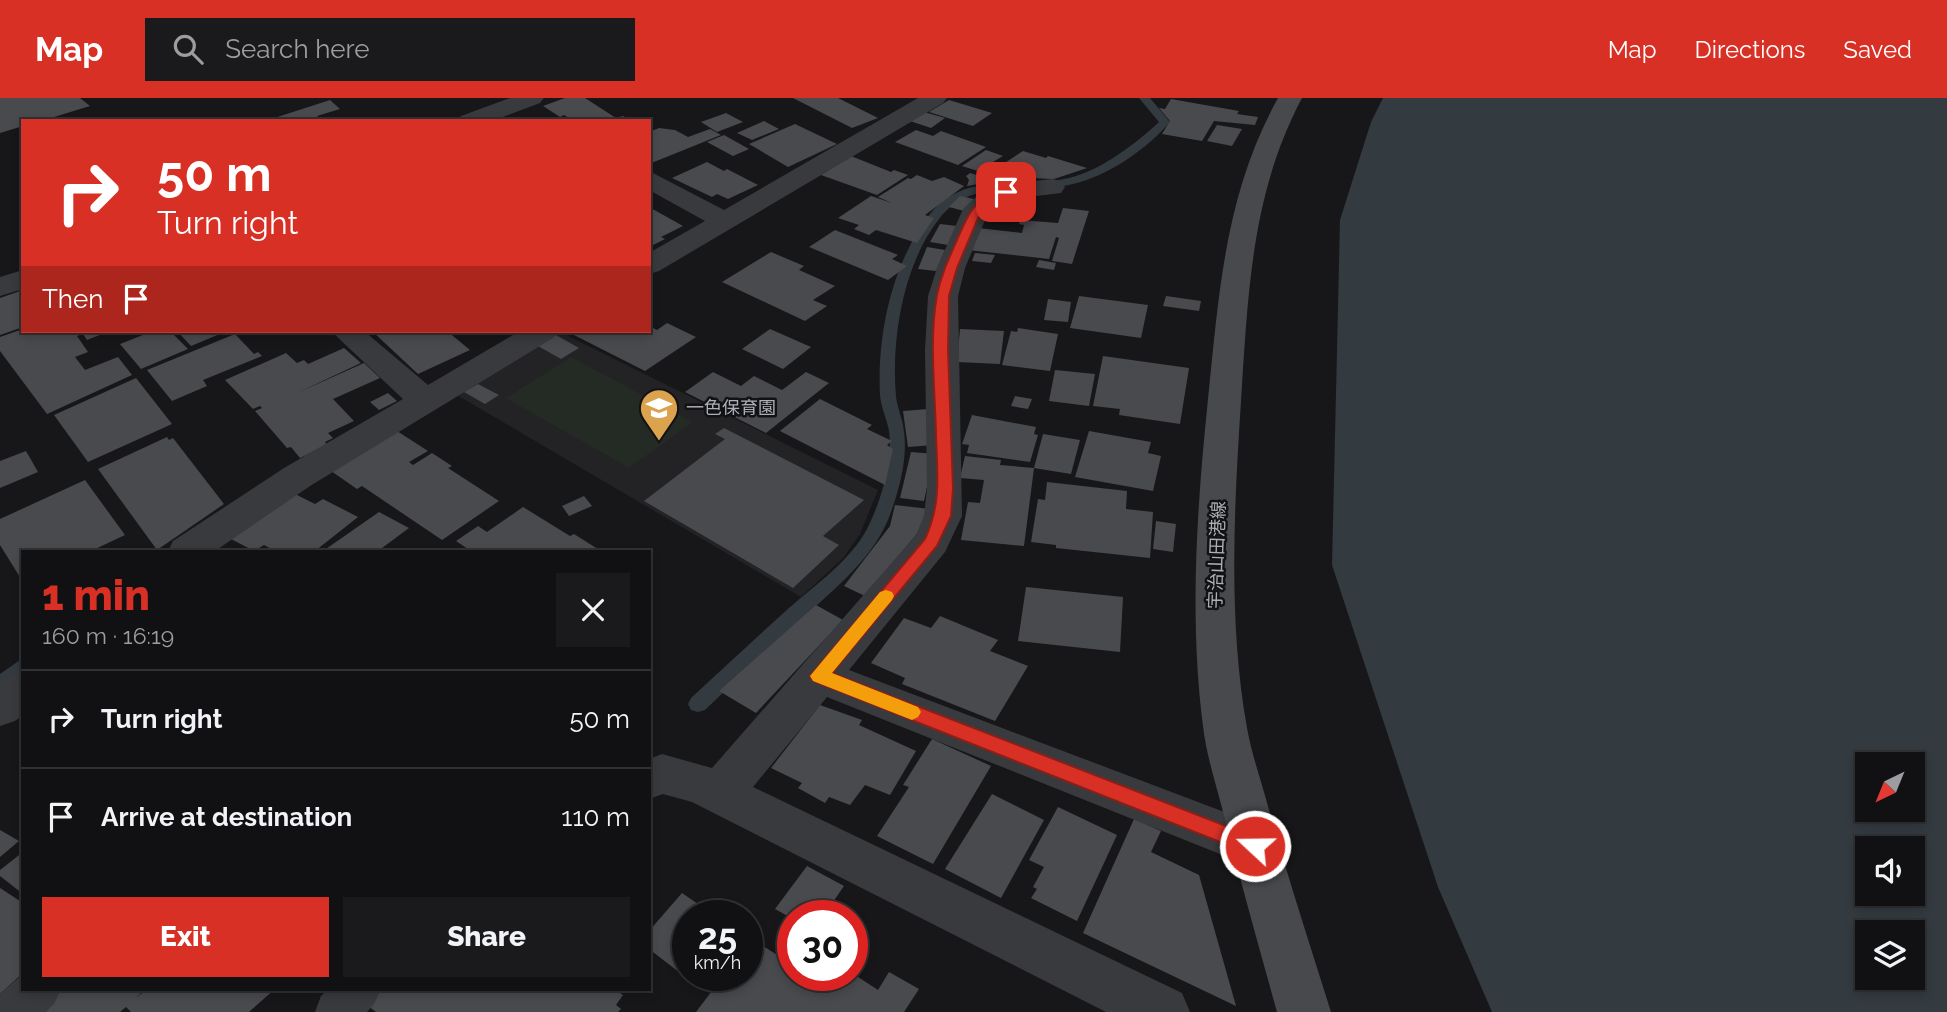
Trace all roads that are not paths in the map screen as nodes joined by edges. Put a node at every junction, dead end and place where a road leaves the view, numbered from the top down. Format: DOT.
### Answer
graph roads {
  1 [pos="532,98"];
  2 [pos="934,98"];
  3 [pos="1290,98"];
  4 [pos="474,119"];
  5 [pos="651,180"];
  6 [pos="1052,187"];
  7 [pos="723,220"];
  8 [pos="651,264"];
  9 [pos="21,280"];
  10 [pos="0,287"];
  11 [pos="348,333"];
  12 [pos="539,333"];
  13 [pos="426,401"];
  14 [pos="188,550"];
  15 [pos="819,676"];
  16 [pos="21,691"];
  17 [pos="0,708"];
  18 [pos="651,778"];
  19 [pos="719,794"];
  20 [pos="1255,846"];
  21 [pos="37,991"];
  22 [pos="357,991"];
  23 [pos="13,1012"];
  24 [pos="337,1012"];
  25 [pos="1163,1012"];
  26 [pos="1304,1012"];
  1 -- 4 [label="street"];
  2 -- 7 [label="street"];
  3 -- 20 [label="main road, 宇治山田港線"];
  5 -- 7 [label="street"];
  6 -- 15 [label="street"];
  7 -- 8 [label="street"];
  9 -- 10 [label="street"];
  11 -- 13 [label="street"];
  12 -- 13 [label="street"];
  13 -- 14 [label="street"];
  15 -- 19 [label="street"];
  15 -- 20 [label="street"];
  16 -- 17 [label="street"];
  18 -- 19 [label="street"];
  19 -- 25 [label="street"];
  20 -- 26 [label="main road, 宇治山田港線"];
  21 -- 23 [label="lane"];
  22 -- 24 [label="lane"];
}
